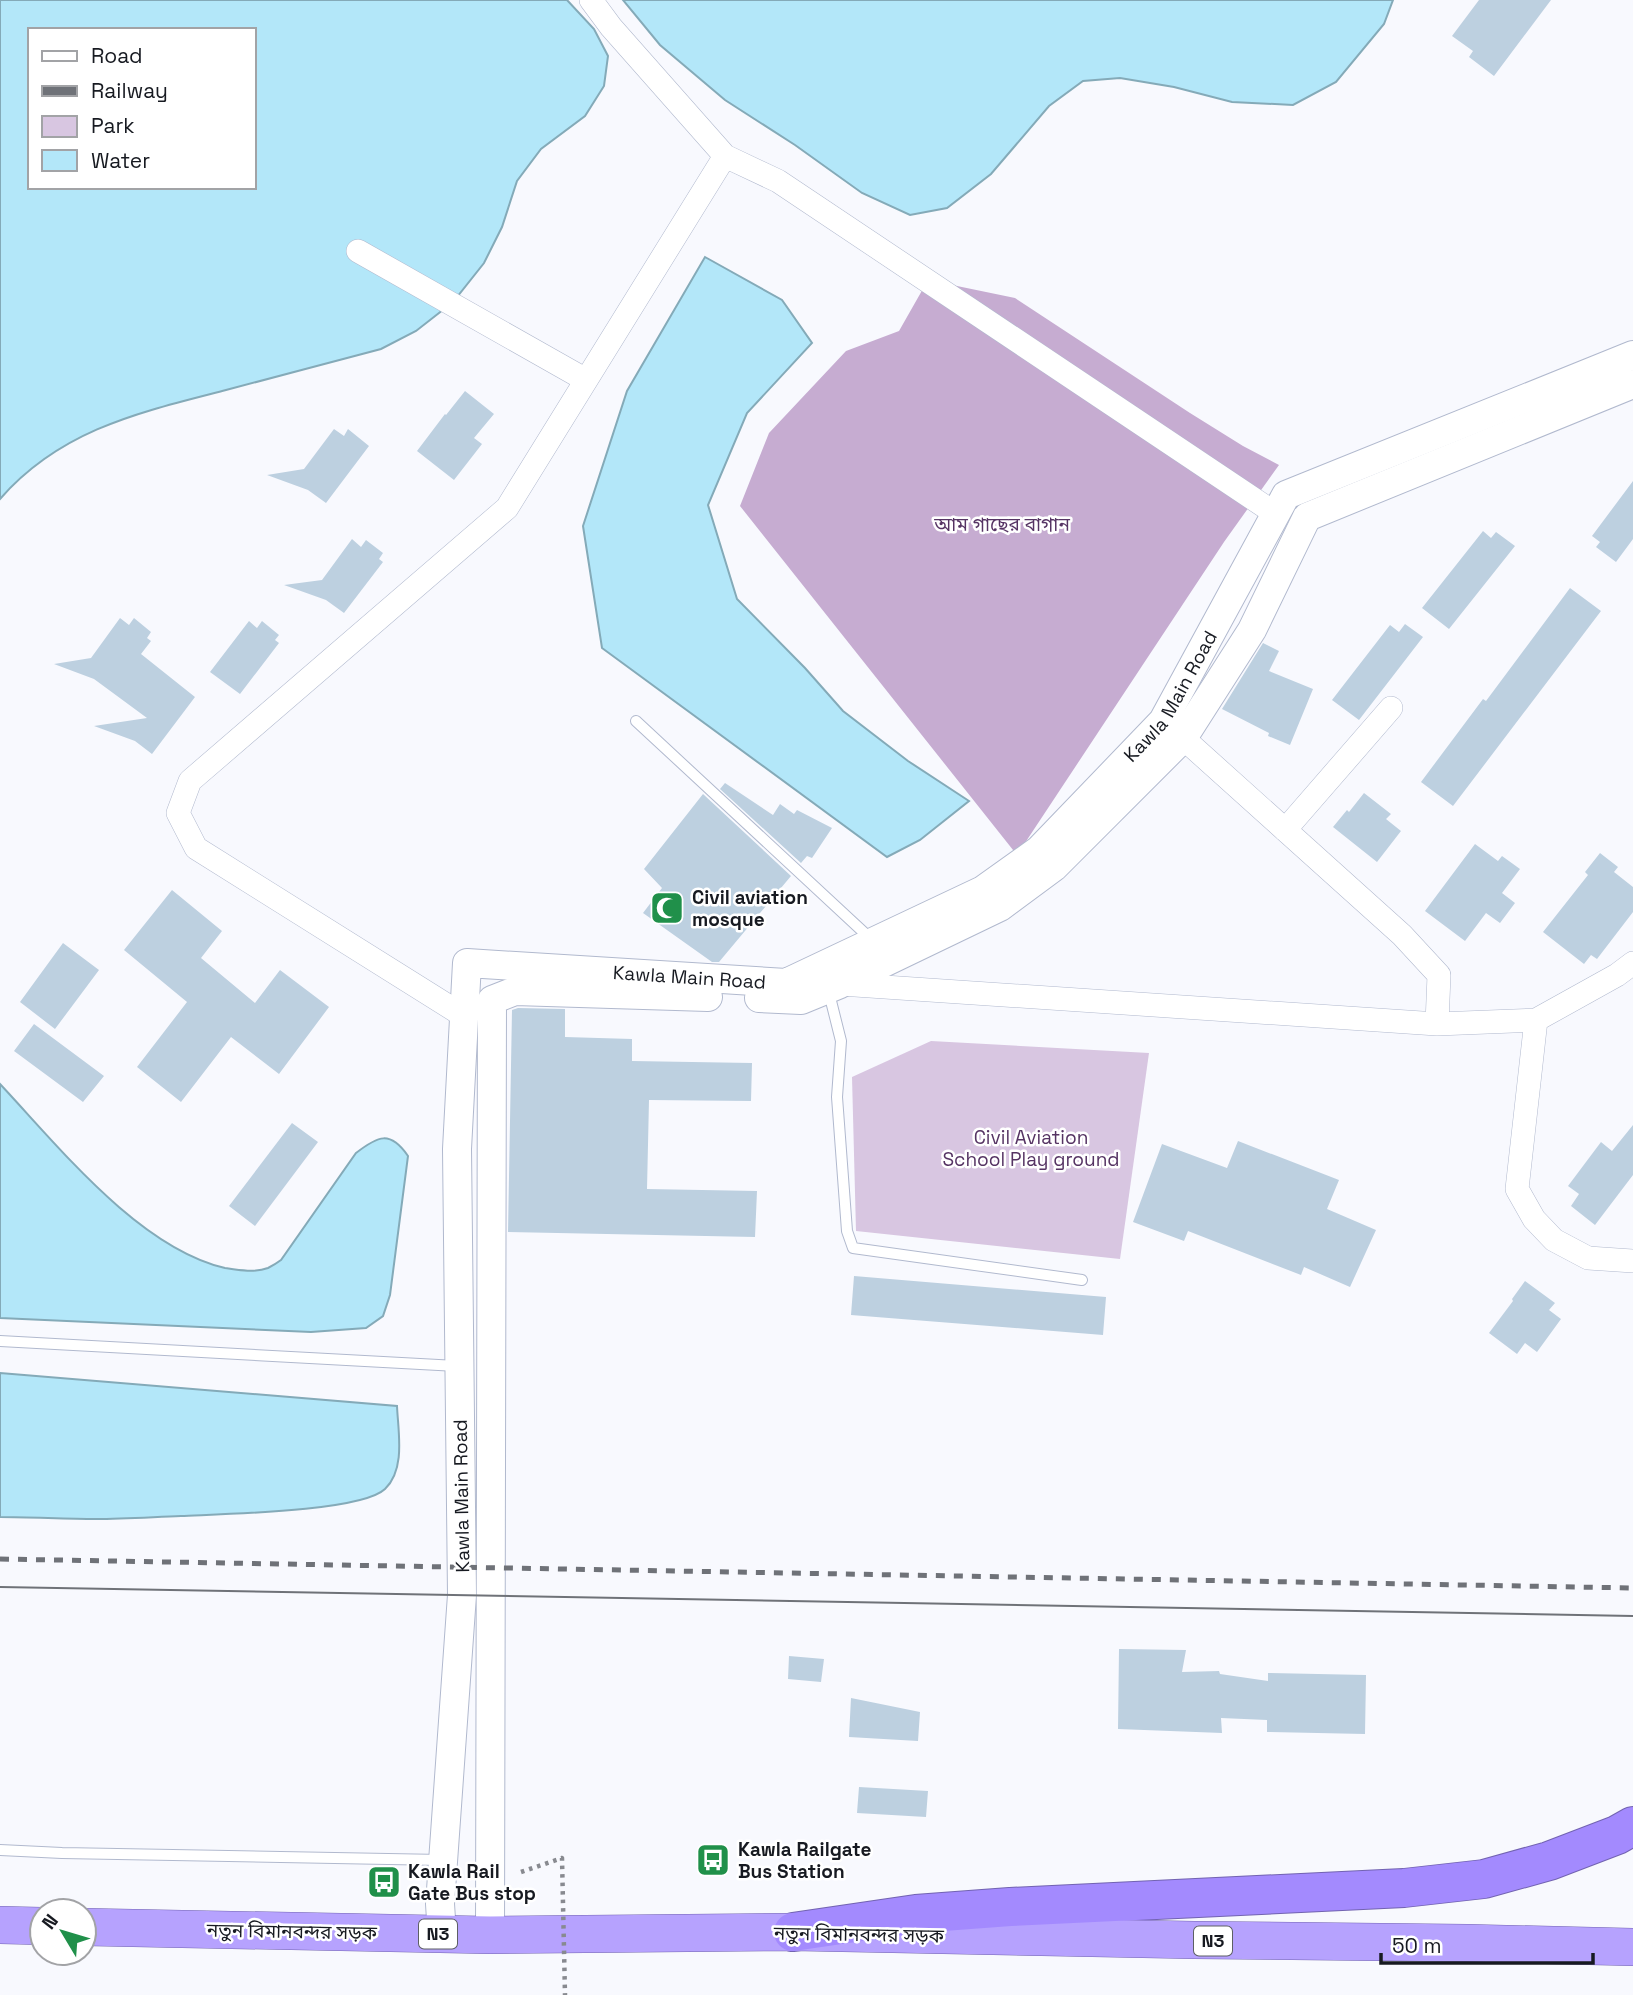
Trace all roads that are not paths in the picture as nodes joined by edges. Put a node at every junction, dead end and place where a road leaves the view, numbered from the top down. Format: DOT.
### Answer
graph roads {
  1 [pos="591,0"];
  2 [pos="724,156"];
  3 [pos="358,251"];
  4 [pos="1633,355"];
  5 [pos="586,380"];
  6 [pos="1633,384"];
  7 [pos="1276,514"];
  8 [pos="1391,708"];
  9 [pos="636,721"];
  10 [pos="1183,738"];
  11 [pos="1285,830"];
  12 [pos="874,941"];
  13 [pos="1633,963"];
  14 [pos="834,987"];
  15 [pos="464,1016"];
  16 [pos="1536,1020"];
  17 [pos="1437,1024"];
  18 [pos="1633,1261"];
  19 [pos="1082,1280"];
  20 [pos="0,1341"];
  21 [pos="459,1366"];
  22 [pos="1633,1826"];
  23 [pos="0,1850"];
  24 [pos="443,1860"];
  25 [pos="0,1925"];
  26 [pos="28,1926"];
  27 [pos="98,1927"];
  28 [pos="793,1932"];
  29 [pos="442,1934"];
  30 [pos="490,1935"];
  31 [pos="1633,1947"];
  1 -- 2 [label="street"];
  2 -- 5 [label="street"];
  2 -- 7 [label="street"];
  3 -- 5 [label="street"];
  4 -- 7 [label="street, Kawla Main Road"];
  5 -- 15 [label="street"];
  6 -- 10 [label="street, Kawla Main Road"];
  7 -- 12 [label="street, Kawla Main Road"];
  8 -- 11 [label="street"];
  9 -- 12 [label="lane"];
  10 -- 11 [label="street"];
  10 -- 14 [label="street, Kawla Main Road"];
  11 -- 17 [label="street"];
  12 -- 15 [label="street, Kawla Main Road"];
  13 -- 16 [label="street"];
  14 -- 17 [label="street"];
  14 -- 19 [label="lane"];
  14 -- 30 [label="street, Kawla Main Road"];
  15 -- 21 [label="street, Kawla Main Road"];
  16 -- 17 [label="street"];
  16 -- 18 [label="street"];
  20 -- 21 [label="lane"];
  21 -- 24 [label="street, Kawla Main Road"];
  22 -- 28 [label="highway"];
  23 -- 24 [label="lane"];
  24 -- 29 [label="street, Kawla Main Road"];
  25 -- 26 [label="highway"];
  27 -- 29 [label="highway, নতুন বিমানবন্দর সড়ক / N3"];
  28 -- 30 [label="highway, নতুন বিমানবন্দর সড়ক / N3"];
  28 -- 31 [label="highway, নতুন বিমানবন্দর সড়ক / N3"];
  29 -- 30 [label="highway, নতুন বিমানবন্দর সড়ক / N3"];
}
